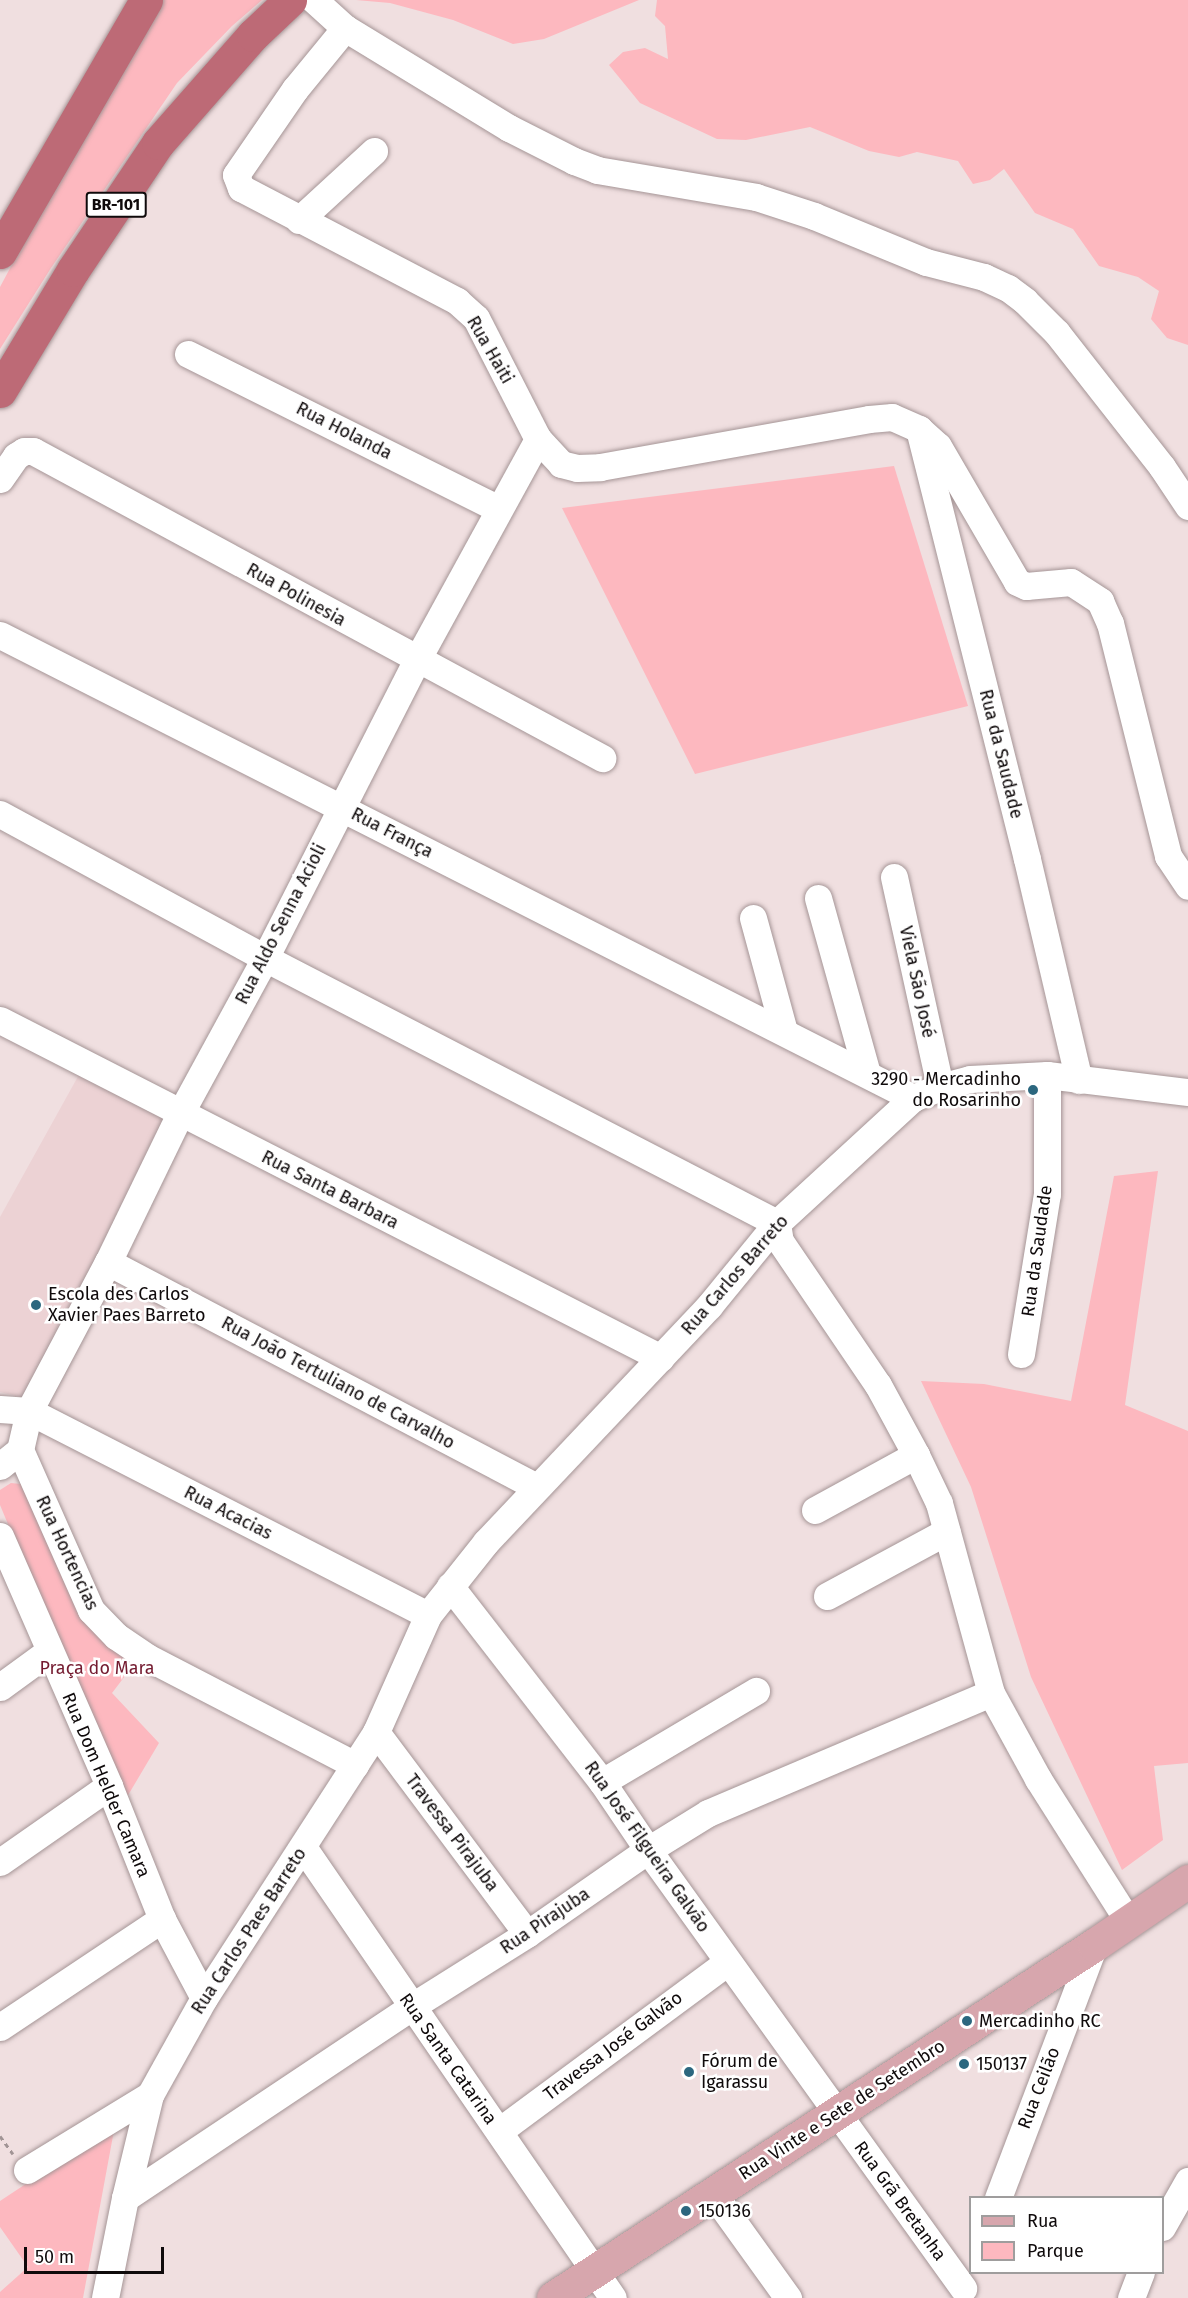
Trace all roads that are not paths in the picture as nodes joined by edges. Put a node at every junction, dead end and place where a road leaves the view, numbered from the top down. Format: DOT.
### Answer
graph roads {
  1 [pos="146,0"];
  2 [pos="290,0"];
  3 [pos="314,0"];
  4 [pos="345,28"];
  5 [pos="374,151"];
  6 [pos="299,220"];
  7 [pos="2,250"];
  8 [pos="188,354"];
  9 [pos="0,391"];
  10 [pos="919,429"];
  11 [pos="537,440"];
  12 [pos="0,479"];
  13 [pos="1188,506"];
  14 [pos="499,509"];
  15 [pos="0,635"];
  16 [pos="417,660"];
  17 [pos="602,758"];
  18 [pos="342,807"];
  19 [pos="0,814"];
  20 [pos="894,877"];
  21 [pos="1188,886"];
  22 [pos="818,898"];
  23 [pos="753,918"];
  24 [pos="265,958"];
  25 [pos="0,1020"];
  26 [pos="784,1031"];
  27 [pos="867,1073"];
  28 [pos="1047,1075"];
  29 [pos="1079,1080"];
  30 [pos="940,1086"];
  31 [pos="1188,1092"];
  32 [pos="913,1098"];
  33 [pos="180,1114"];
  34 [pos="777,1223"];
  35 [pos="108,1262"];
  36 [pos="1021,1354"];
  37 [pos="661,1358"];
  38 [pos="0,1408"];
  39 [pos="29,1411"];
  40 [pos="916,1455"];
  41 [pos="10,1458"];
  42 [pos="537,1487"];
  43 [pos="815,1510"];
  44 [pos="947,1532"];
  45 [pos="0,1536"];
  46 [pos="450,1586"];
  47 [pos="827,1596"];
  48 [pos="428,1615"];
  49 [pos="48,1652"];
  50 [pos="0,1687"];
  51 [pos="756,1691"];
  52 [pos="992,1694"];
  53 [pos="376,1732"];
  54 [pos="355,1765"];
  55 [pos="602,1782"];
  56 [pos="109,1786"];
  57 [pos="303,1847"];
  58 [pos="648,1850"];
  59 [pos="0,1862"];
  60 [pos="1188,1881"];
  61 [pos="162,1919"];
  62 [pos="1128,1921"];
  63 [pos="527,1935"];
  64 [pos="1094,1945"];
  65 [pos="727,1962"];
  66 [pos="204,1998"];
  67 [pos="411,2007"];
  68 [pos="0,2027"];
  69 [pos="150,2095"];
  70 [pos="836,2114"];
  71 [pos="499,2131"];
  72 [pos="27,2170"];
  73 [pos="1188,2181"];
  74 [pos="714,2195"];
  75 [pos="999,2196"];
  76 [pos="125,2198"];
  77 [pos="1164,2223"];
  78 [pos="595,2270"];
  79 [pos="1140,2274"];
  80 [pos="964,2285"];
  81 [pos="105,2298"];
  82 [pos="554,2298"];
  83 [pos="613,2298"];
  84 [pos="788,2298"];
  85 [pos="1131,2298"];
  1 -- 7 [label="highway"];
  2 -- 9 [label="highway, BR-101"];
  3 -- 4 [label="street"];
  4 -- 6 [label="street, Rua Haiti"];
  4 -- 13 [label="street"];
  5 -- 6 [label="street"];
  6 -- 11 [label="street, Rua Haiti"];
  8 -- 14 [label="street, Rua Holanda"];
  10 -- 11 [label="street, Rua Haiti"];
  10 -- 21 [label="street"];
  10 -- 29 [label="street, Rua da Saudade"];
  11 -- 14 [label="street, Rua Aldo Senna Acioli"];
  12 -- 16 [label="street, Rua Polinesia"];
  14 -- 16 [label="street, Rua Aldo Senna Acioli"];
  15 -- 18 [label="street, Rua França"];
  16 -- 17 [label="street, Rua Polinesia"];
  16 -- 18 [label="street, Rua Aldo Senna Acioli"];
  18 -- 24 [label="street, Rua Aldo Senna Acioli"];
  18 -- 26 [label="street, Rua França"];
  19 -- 24 [label="street"];
  20 -- 30 [label="street, Viela São José"];
  22 -- 27 [label="street"];
  23 -- 26 [label="street"];
  24 -- 33 [label="street, Rua Aldo Senna Acioli"];
  24 -- 34 [label="street"];
  25 -- 33 [label="street, Rua Santa Barbara"];
  26 -- 27 [label="street, Rua França"];
  27 -- 32 [label="street, Rua França"];
  28 -- 29 [label="street, Rua Carlos Barreto"];
  28 -- 30 [label="street, Rua Carlos Barreto"];
  28 -- 36 [label="street, Rua da Saudade"];
  29 -- 31 [label="street, Rua Carlos Barreto"];
  30 -- 32 [label="street, Rua Carlos Barreto"];
  32 -- 34 [label="street, Rua Carlos Barreto"];
  33 -- 35 [label="street, Rua Aldo Senna Acioli"];
  33 -- 37 [label="street, Rua Santa Barbara"];
  34 -- 37 [label="street, Rua Carlos Barreto"];
  34 -- 40 [label="street"];
  35 -- 39 [label="street, Rua Aldo Senna Acioli"];
  35 -- 42 [label="street, Rua João Tertuliano de Carvalho"];
  37 -- 42 [label="street, Rua Carlos Barreto"];
  38 -- 39 [label="street"];
  39 -- 41 [label="street, Rua Hortencias"];
  39 -- 48 [label="street, Rua Acacias"];
  40 -- 43 [label="street"];
  40 -- 44 [label="street"];
  41 -- 54 [label="street, Rua Hortencias"];
  42 -- 46 [label="street, Rua Carlos Barreto"];
  44 -- 47 [label="street"];
  44 -- 52 [label="street"];
  45 -- 49 [label="street, Rua Dom Helder Camara"];
  46 -- 48 [label="street, Rua Carlos Paes Barreto"];
  46 -- 55 [label="street, Rua José Filgueira Galvão"];
  48 -- 53 [label="street, Rua Carlos Paes Barreto"];
  49 -- 50 [label="street"];
  49 -- 56 [label="street, Rua Dom Helder Camara"];
  51 -- 55 [label="street"];
  52 -- 58 [label="street, Rua Pirajuba"];
  52 -- 62 [label="street"];
  53 -- 54 [label="street, Rua Carlos Paes Barreto"];
  53 -- 63 [label="street, Travessa Pirajuba"];
  54 -- 57 [label="street, Rua Carlos Paes Barreto"];
  55 -- 58 [label="street, Rua José Filgueira Galvão"];
  56 -- 59 [label="street"];
  56 -- 61 [label="street, Rua Dom Helder Camara"];
  57 -- 66 [label="street, Rua Carlos Paes Barreto"];
  57 -- 67 [label="street, Rua Santa Catarina"];
  58 -- 63 [label="street, Rua Pirajuba"];
  58 -- 65 [label="street, Rua José Filgueira Galvão"];
  60 -- 62 [label="main road, Rua Vinte e Sete de Setembro"];
  61 -- 66 [label="street, Rua Dom Helder Camara"];
  61 -- 68 [label="street"];
  62 -- 64 [label="main road, Rua Vinte e Sete de Setembro"];
  63 -- 67 [label="street, Rua Pirajuba"];
  64 -- 70 [label="main road, Rua Vinte e Sete de Setembro"];
  64 -- 75 [label="street, Rua Ceilão"];
  65 -- 70 [label="street, Rua José Filgueira Galvão"];
  65 -- 71 [label="street, Travessa José Galvão"];
  66 -- 69 [label="street, Rua Carlos Paes Barreto"];
  67 -- 71 [label="street, Rua Santa Catarina"];
  67 -- 76 [label="street, Rua Pirajuba"];
  69 -- 72 [label="street"];
  69 -- 76 [label="street, Rua Carlos Paes Barreto"];
  70 -- 74 [label="main road, Rua Vinte e Sete de Setembro"];
  70 -- 80 [label="street, Rua Grã Bretanha"];
  71 -- 78 [label="street, Rua Santa Catarina"];
  73 -- 77 [label="street"];
  74 -- 78 [label="main road, Rua Vinte e Sete de Setembro"];
  74 -- 84 [label="street"];
  76 -- 81 [label="street, Rua Carlos Paes Barreto"];
  78 -- 82 [label="main road, Rua Vinte e Sete de Setembro"];
  78 -- 83 [label="street, Rua Santa Catarina"];
  79 -- 85 [label="street"];
}
